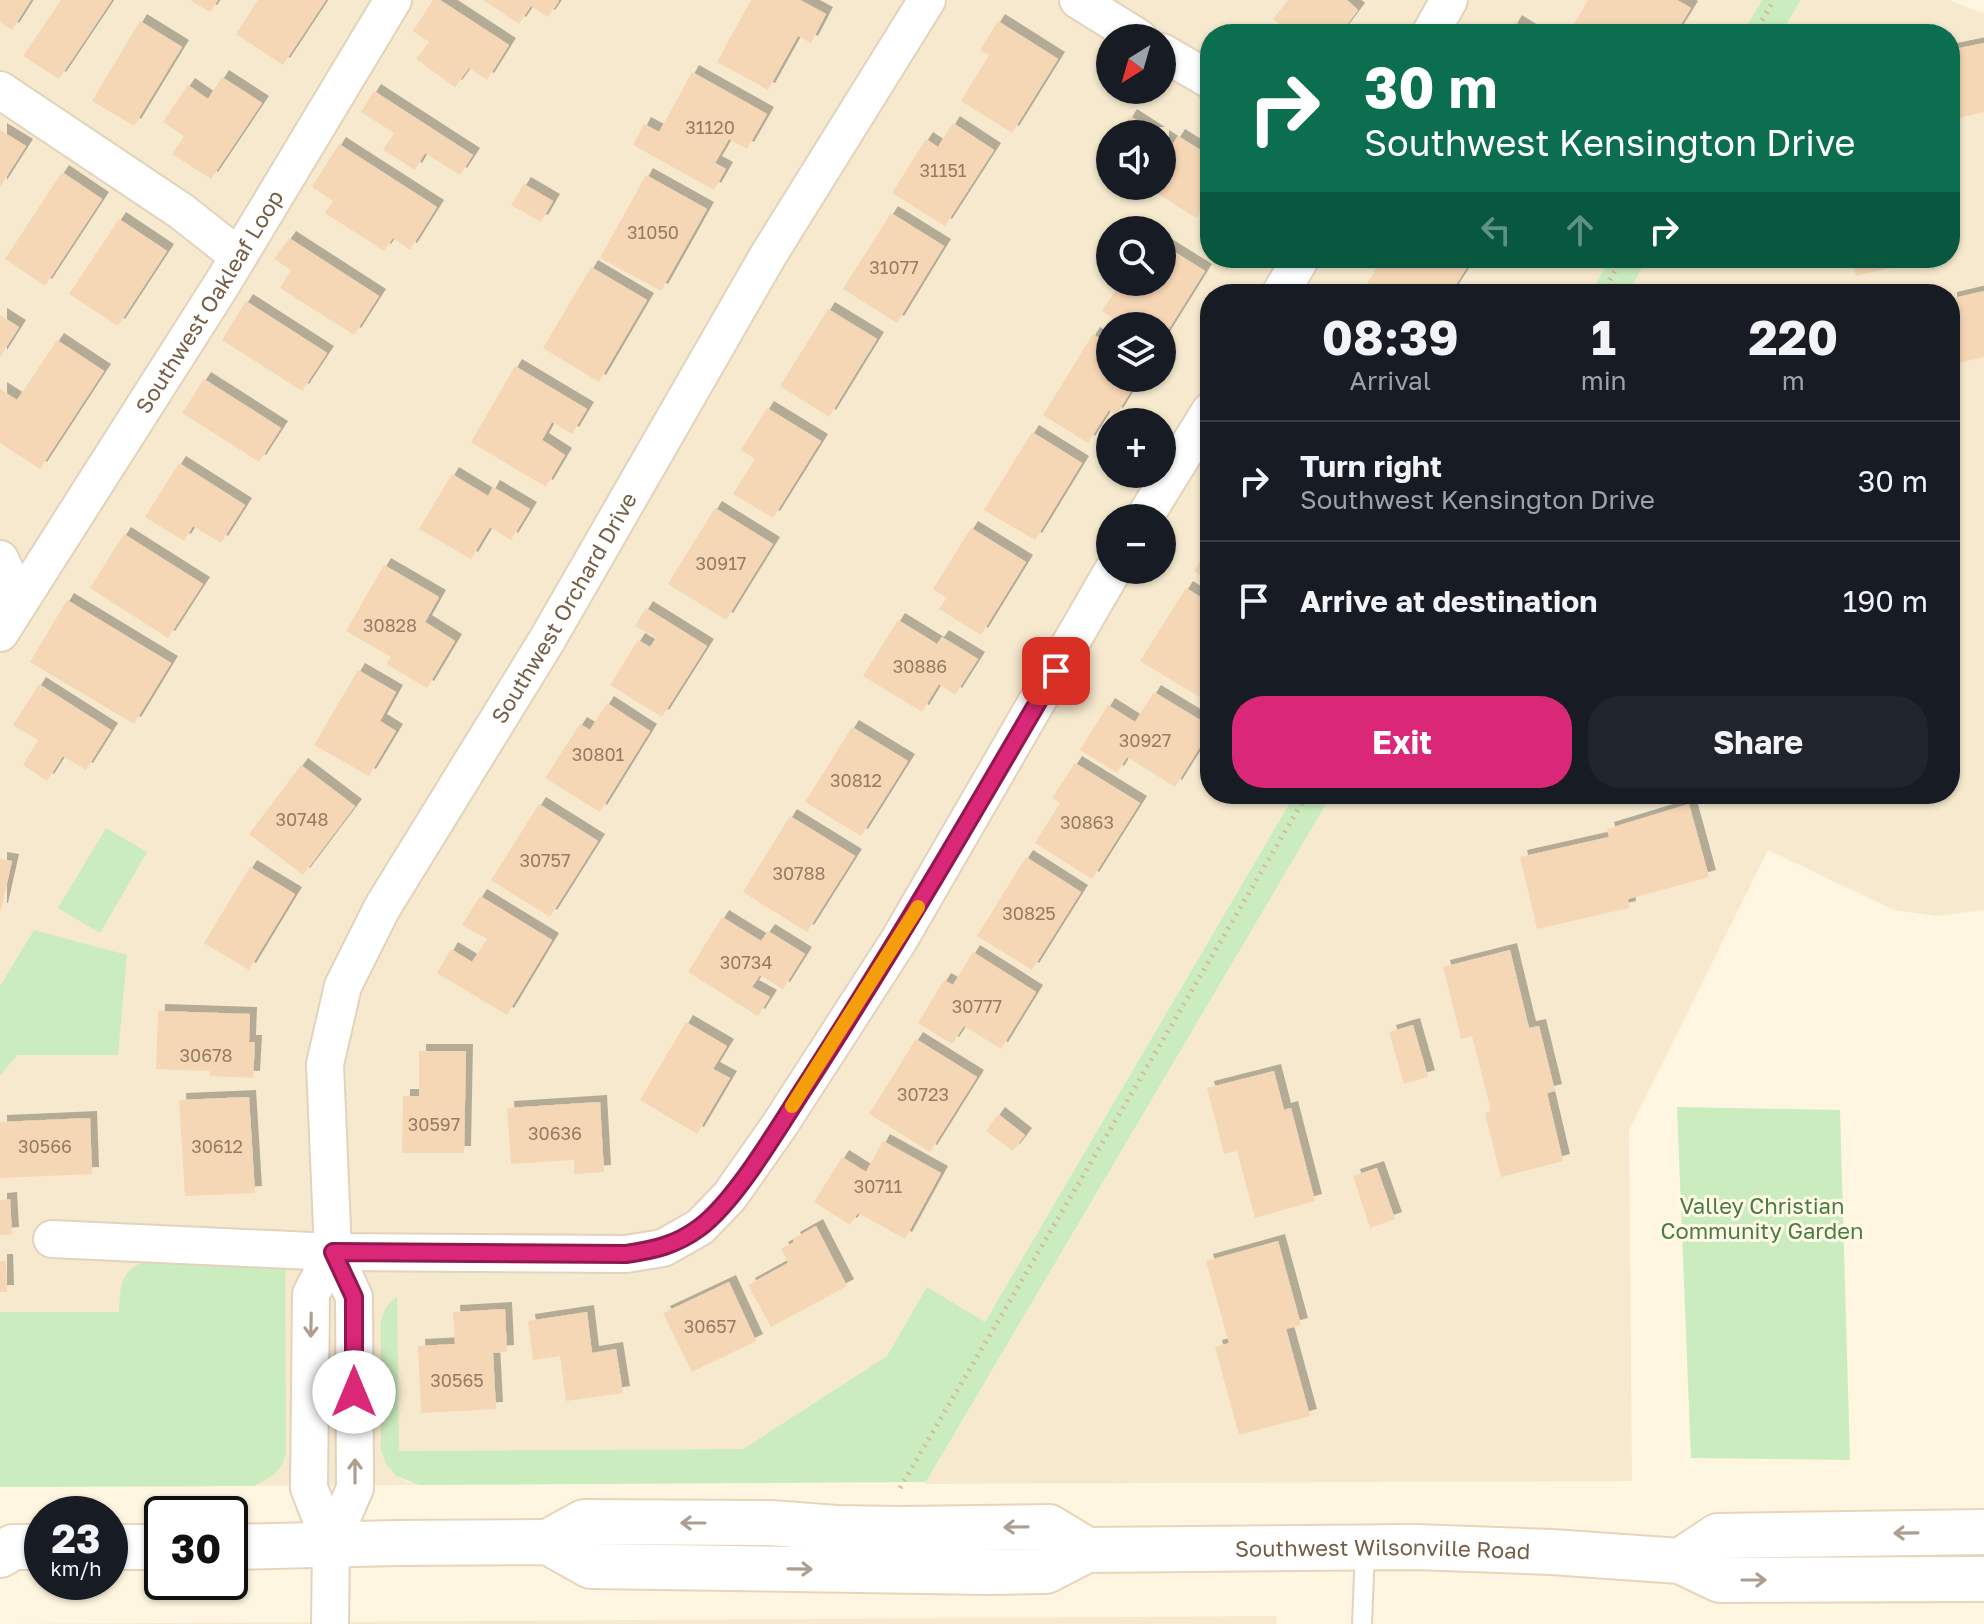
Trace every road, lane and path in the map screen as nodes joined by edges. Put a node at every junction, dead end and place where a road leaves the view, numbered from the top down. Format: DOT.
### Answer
graph roads {
  1 [pos="393,0"];
  2 [pos="927,0"];
  3 [pos="1078,0"];
  4 [pos="1449,0"];
  5 [pos="1774,0"];
  6 [pos="1117,24"];
  7 [pos="1436,24"];
  8 [pos="1760,24"];
  9 [pos="1176,60"];
  10 [pos="1200,74"];
  11 [pos="0,90"];
  12 [pos="238,256"];
  13 [pos="1200,427"];
  14 [pos="1153,504"];
  15 [pos="0,559"];
  16 [pos="1105,584"];
  17 [pos="19,601"];
  18 [pos="0,633"];
  19 [pos="1301,804"];
  20 [pos="52,1239"];
  21 [pos="333,1252"];
  22 [pos="897,1492"];
  23 [pos="1984,1532"];
  24 [pos="331,1544"];
  25 [pos="248,1546"];
  26 [pos="1365,1549"];
  27 [pos="1680,1561"];
  28 [pos="1984,1579"];
  29 [pos="330,1624"];
  30 [pos="1362,1624"];
  1 -- 12 [label="street, Southwest Oakleaf Loop"];
  2 -- 21 [label="street, Southwest Orchard Drive"];
  3 -- 6 [label="street"];
  4 -- 7 [label="street"];
  5 -- 8 [label="path"];
  9 -- 10 [label="street"];
  11 -- 12 [label="street"];
  12 -- 17 [label="street, Southwest Oakleaf Loop"];
  13 -- 14 [label="street"];
  15 -- 17 [label="street"];
  16 -- 21 [label="street"];
  17 -- 18 [label="street, Southwest Oakleaf Loop"];
  19 -- 22 [label="path"];
  20 -- 21 [label="street"];
  21 -- 24 [label="street"];
  23 -- 27 [label="main road, one-way"];
  24 -- 25 [label="main road, Southwest Wilsonville Road"];
  24 -- 26 [label="main road, Southwest Wilsonville Road"];
  24 -- 29 [label="street"];
  26 -- 27 [label="main road, Southwest Wilsonville Road"];
  26 -- 30 [label="lane"];
  27 -- 28 [label="main road, Southwest Wilsonville Road, one-way"];
}
